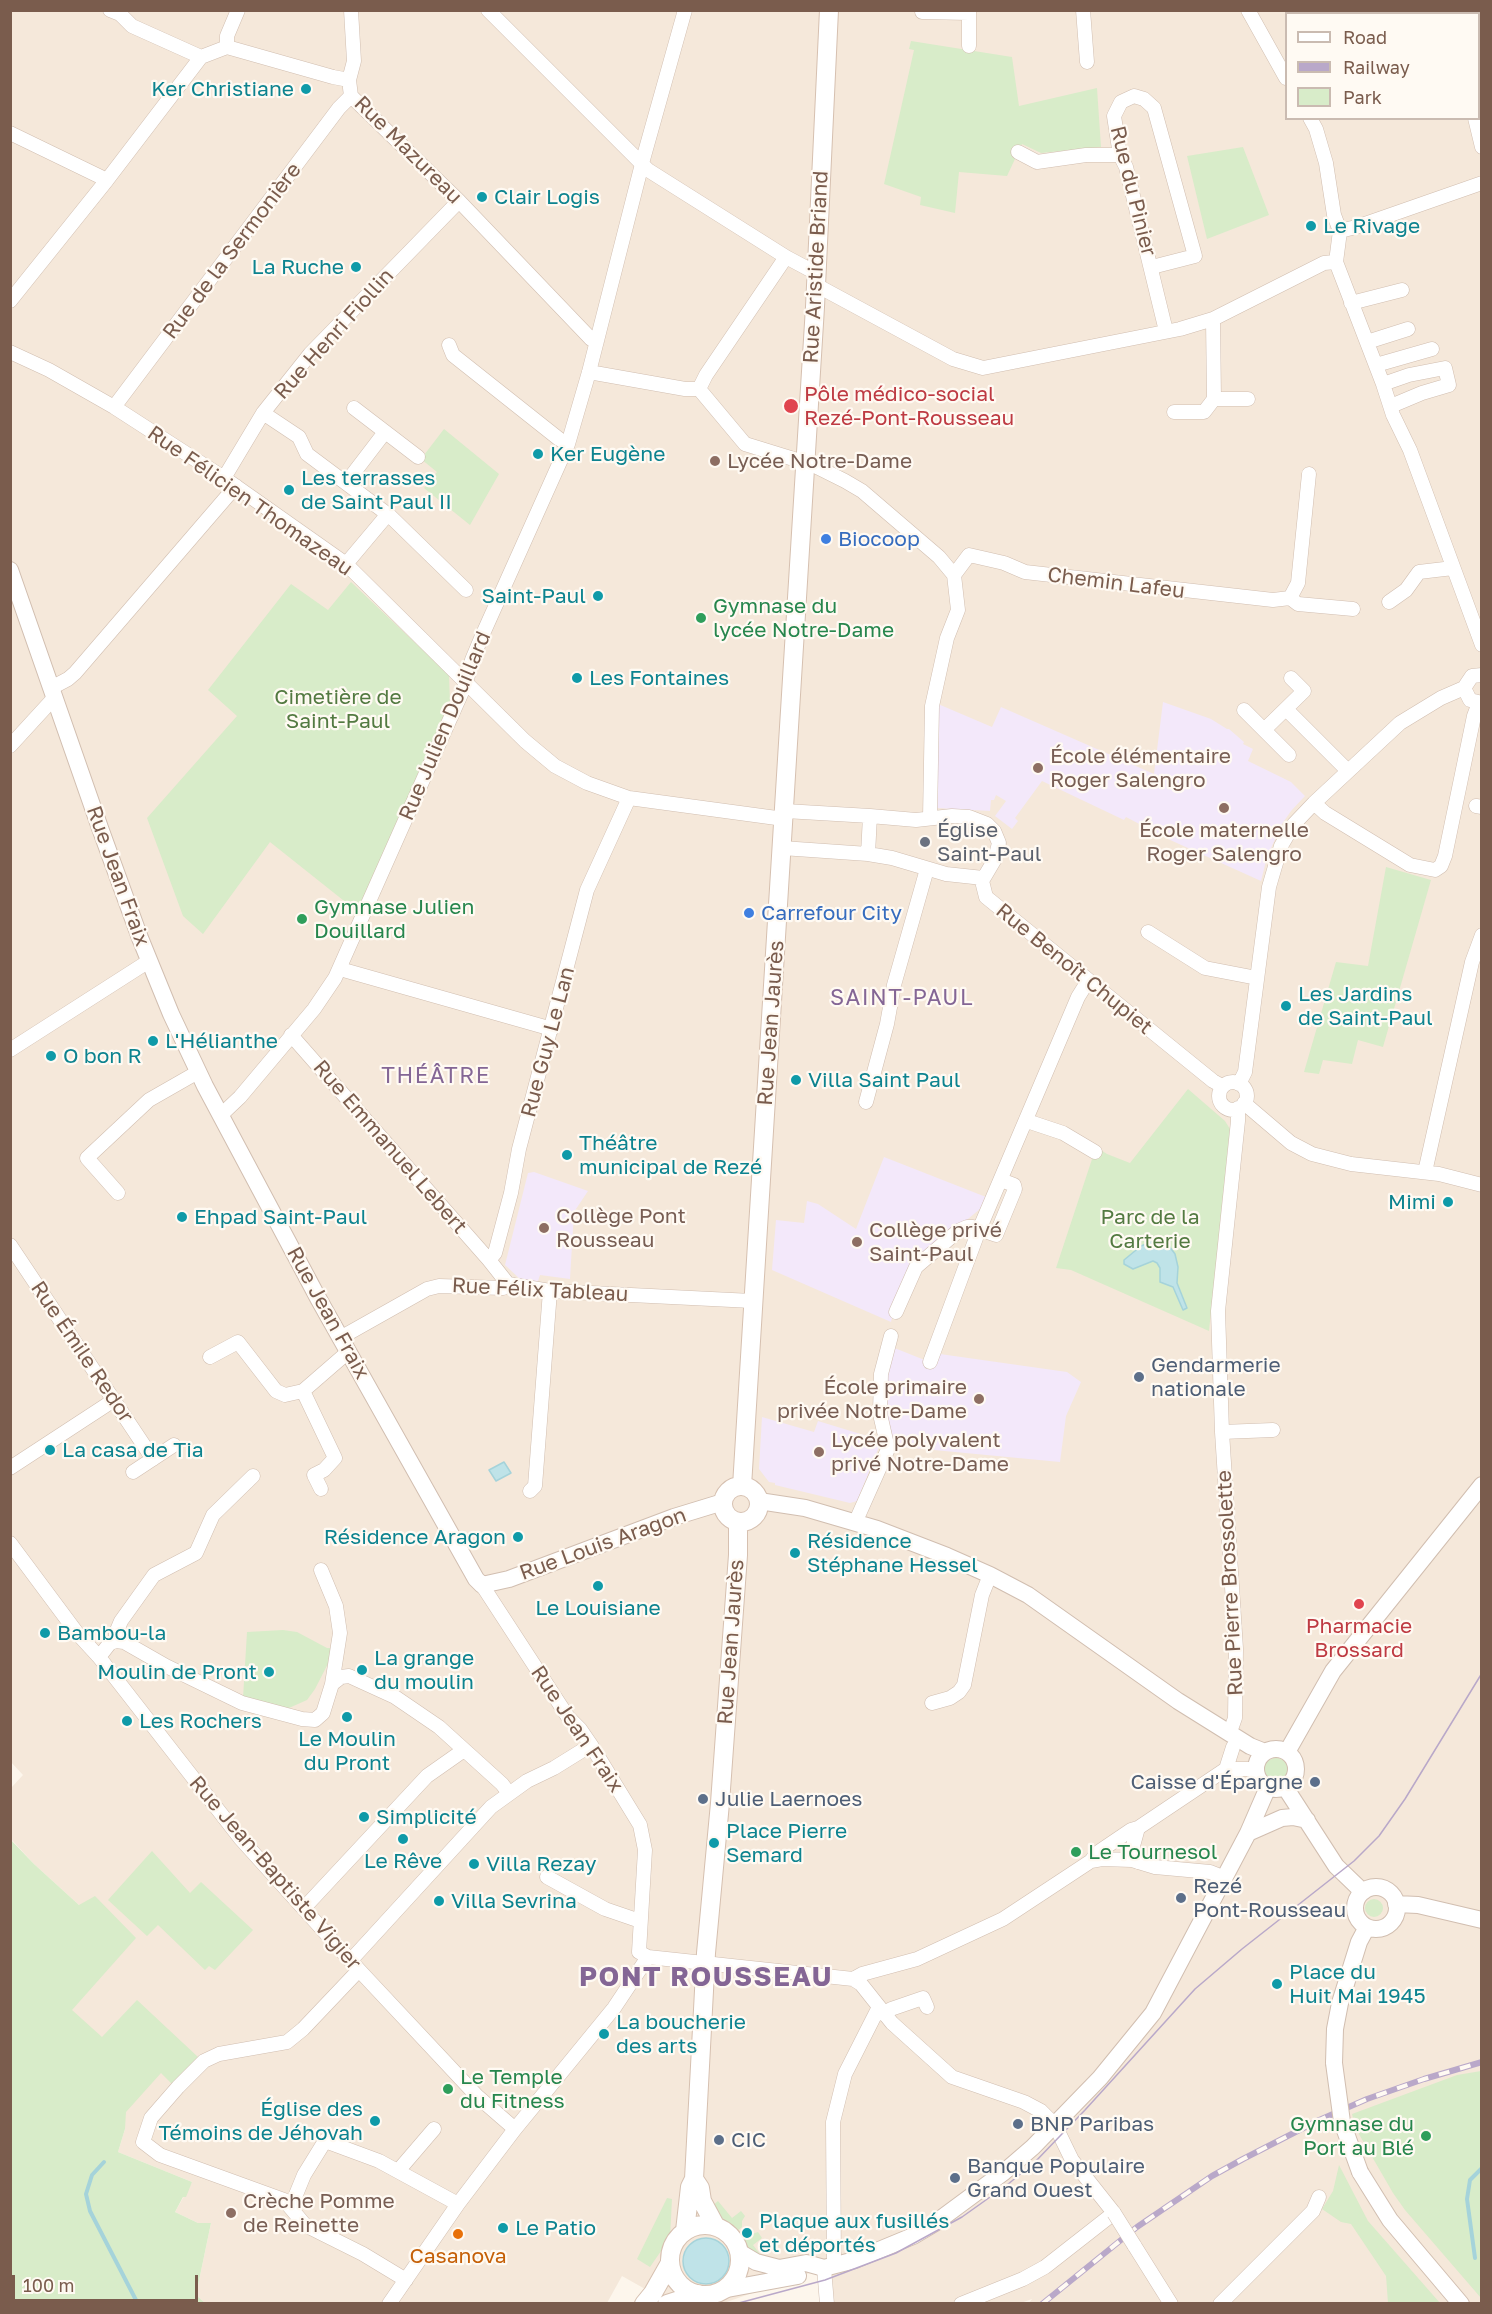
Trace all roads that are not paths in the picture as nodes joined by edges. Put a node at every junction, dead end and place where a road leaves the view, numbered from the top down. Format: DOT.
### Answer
graph roads {
  1 [pos="110,10"];
  2 [pos="238,10"];
  3 [pos="351,10"];
  4 [pos="488,10"];
  5 [pos="685,10"];
  6 [pos="829,10"];
  7 [pos="1083,10"];
  8 [pos="1248,10"];
  9 [pos="922,12"];
  10 [pos="969,12"];
  11 [pos="228,46"];
  12 [pos="969,46"];
  13 [pos="201,57"];
  14 [pos="1087,62"];
  15 [pos="1285,75"];
  16 [pos="349,80"];
  17 [pos="351,96"];
  18 [pos="1311,120"];
  19 [pos="1475,120"];
  20 [pos="10,133"];
  21 [pos="1482,147"];
  22 [pos="1018,152"];
  23 [pos="1120,155"];
  24 [pos="642,164"];
  25 [pos="107,180"];
  26 [pos="1482,183"];
  27 [pos="459,201"];
  28 [pos="1340,231"];
  29 [pos="786,257"];
  30 [pos="1336,262"];
  31 [pos="1152,267"];
  32 [pos="816,279"];
  33 [pos="1402,290"];
  34 [pos="10,301"];
  35 [pos="1352,303"];
  36 [pos="1213,319"];
  37 [pos="1408,329"];
  38 [pos="1166,331"];
  39 [pos="597,341"];
  40 [pos="1367,342"];
  41 [pos="449,345"];
  42 [pos="1432,349"];
  43 [pos="10,352"];
  44 [pos="1376,365"];
  45 [pos="589,372"];
  46 [pos="1383,384"];
  47 [pos="699,389"];
  48 [pos="1214,399"];
  49 [pos="1248,399"];
  50 [pos="1391,406"];
  51 [pos="114,407"];
  52 [pos="354,408"];
  53 [pos="1174,412"];
  54 [pos="263,413"];
  55 [pos="385,432"];
  56 [pos="568,444"];
  57 [pos="418,457"];
  58 [pos="805,462"];
  59 [pos="1309,474"];
  60 [pos="230,482"];
  61 [pos="346,483"];
  62 [pos="388,514"];
  63 [pos="346,564"];
  64 [pos="1453,568"];
  65 [pos="10,570"];
  66 [pos="954,575"];
  67 [pos="466,590"];
  68 [pos="1290,598"];
  69 [pos="1389,602"];
  70 [pos="1353,609"];
  71 [pos="1482,645"];
  72 [pos="1481,674"];
  73 [pos="1291,678"];
  74 [pos="466,683"];
  75 [pos="1464,688"];
  76 [pos="52,693"];
  77 [pos="1480,703"];
  78 [pos="1286,709"];
  79 [pos="1244,710"];
  80 [pos="1264,730"];
  81 [pos="10,746"];
  82 [pos="1289,755"];
  83 [pos="1348,771"];
  84 [pos="629,798"];
  85 [pos="1314,803"];
  86 [pos="784,814"];
  87 [pos="870,816"];
  88 [pos="930,818"];
  89 [pos="782,848"];
  90 [pos="868,854"];
  91 [pos="927,869"];
  92 [pos="983,878"];
  93 [pos="1148,932"];
  94 [pos="1482,935"];
  95 [pos="149,961"];
  96 [pos="340,969"];
  97 [pos="1257,978"];
  98 [pos="1088,981"];
  99 [pos="552,1029"];
  100 [pos="291,1035"];
  101 [pos="10,1050"];
  102 [pos="198,1072"];
  103 [pos="1239,1084"];
  104 [pos="1222,1086"];
  105 [pos="866,1102"];
  106 [pos="1241,1106"];
  107 [pos="221,1114"];
  108 [pos="1027,1121"];
  109 [pos="1095,1152"];
  110 [pos="1425,1172"];
  111 [pos="1482,1185"];
  112 [pos="118,1193"];
  113 [pos="979,1230"];
  114 [pos="10,1245"];
  115 [pos="489,1260"];
  116 [pos="508,1284"];
  117 [pos="550,1291"];
  118 [pos="752,1301"];
  119 [pos="897,1312"];
  120 [pos="891,1336"];
  121 [pos="344,1345"];
  122 [pos="210,1357"];
  123 [pos="930,1362"];
  124 [pos="303,1391"];
  125 [pos="114,1400"];
  126 [pos="1273,1430"];
  127 [pos="1222,1432"];
  128 [pos="174,1445"];
  129 [pos="153,1459"];
  130 [pos="10,1468"];
  131 [pos="133,1472"];
  132 [pos="253,1476"];
  133 [pos="1482,1485"];
  134 [pos="742,1486"];
  135 [pos="321,1489"];
  136 [pos="530,1491"];
  137 [pos="759,1501"];
  138 [pos="723,1502"];
  139 [pos="738,1522"];
  140 [pos="855,1522"];
  141 [pos="10,1543"];
  142 [pos="321,1570"];
  143 [pos="990,1575"];
  144 [pos="482,1585"];
  145 [pos="116,1641"];
  146 [pos="99,1657"];
  147 [pos="332,1684"];
  148 [pos="932,1703"];
  149 [pos="1231,1739"];
  150 [pos="591,1745"];
  151 [pos="464,1750"];
  152 [pos="1287,1752"];
  153 [pos="1259,1762"];
  154 [pos="1226,1769"];
  155 [pos="1268,1787"];
  156 [pos="1285,1787"];
  157 [pos="508,1792"];
  158 [pos="1307,1820"];
  159 [pos="1138,1828"];
  160 [pos="1248,1833"];
  161 [pos="1091,1861"];
  162 [pos="1138,1862"];
  163 [pos="547,1876"];
  164 [pos="1225,1878"];
  165 [pos="1363,1892"];
  166 [pos="1396,1904"];
  167 [pos="304,1908"];
  168 [pos="1482,1920"];
  169 [pos="640,1921"];
  170 [pos="1367,1927"];
  171 [pos="648,1957"];
  172 [pos="706,1964"];
  173 [pos="355,1965"];
  174 [pos="853,1979"];
  175 [pos="927,2007"];
  176 [pos="882,2011"];
  177 [pos="1055,2125"];
  178 [pos="434,2129"];
  179 [pos="515,2129"];
  180 [pos="398,2170"];
  181 [pos="694,2179"];
  182 [pos="1319,2197"];
  183 [pos="458,2204"];
  184 [pos="294,2211"];
  185 [pos="1114,2213"];
  186 [pos="716,2227"];
  187 [pos="685,2231"];
  188 [pos="739,2252"];
  189 [pos="670,2263"];
  190 [pos="825,2267"];
  191 [pos="406,2280"];
  192 [pos="722,2290"];
  193 [pos="698,2294"];
  194 [pos="389,2304"];
  195 [pos="644,2304"];
  196 [pos="667,2304"];
  197 [pos="827,2304"];
  198 [pos="961,2304"];
  199 [pos="1171,2304"];
  200 [pos="1220,2304"];
  201 [pos="1461,2304"];
  1 -- 13 [label="street"];
  2 -- 11 [label="street"];
  3 -- 16 [label="street"];
  4 -- 24 [label="street"];
  5 -- 24 [label="street, Rue Julien Douillard"];
  6 -- 32 [label="main road, Rue Aristide Briand"];
  7 -- 14 [label="street"];
  8 -- 15 [label="street"];
  9 -- 10 [label="street"];
  10 -- 12 [label="street"];
  11 -- 13 [label="street"];
  11 -- 16 [label="street, Rue Mazureau"];
  13 -- 25 [label="street"];
  16 -- 17 [label="street, Rue Mazureau"];
  17 -- 27 [label="street, Rue Mazureau"];
  17 -- 51 [label="street, Rue de la Sermonière"];
  18 -- 28 [label="street"];
  19 -- 21 [label="street"];
  20 -- 25 [label="street"];
  22 -- 23 [label="street"];
  23 -- 31 [label="street, Rue du Pinier"];
  23 -- 31 [label="street, Rue du Pinier"];
  24 -- 29 [label="street"];
  24 -- 39 [label="street, Rue Julien Douillard"];
  25 -- 34 [label="street"];
  26 -- 28 [label="street"];
  27 -- 39 [label="street, Rue Mazureau"];
  27 -- 54 [label="street, Rue Henri Fiollin"];
  28 -- 30 [label="street"];
  29 -- 32 [label="street"];
  29 -- 47 [label="street"];
  30 -- 35 [label="street"];
  30 -- 36 [label="street"];
  31 -- 38 [label="street, Rue du Pinier"];
  32 -- 38 [label="street"];
  32 -- 58 [label="main road, Rue Aristide Briand"];
  33 -- 35 [label="street"];
  35 -- 40 [label="street"];
  36 -- 38 [label="street"];
  36 -- 48 [label="street"];
  37 -- 40 [label="street"];
  39 -- 45 [label="street, Rue Julien Douillard"];
  40 -- 44 [label="street"];
  41 -- 56 [label="street"];
  42 -- 44 [label="street"];
  43 -- 51 [label="street, Rue Félicien Thomazeau"];
  44 -- 46 [label="street"];
  45 -- 47 [label="street"];
  45 -- 56 [label="street, Rue Julien Douillard"];
  46 -- 50 [label="street"];
  46 -- 50 [label="street"];
  47 -- 58 [label="street"];
  48 -- 49 [label="street"];
  48 -- 53 [label="street"];
  50 -- 64 [label="street"];
  51 -- 60 [label="street, Rue Félicien Thomazeau"];
  52 -- 55 [label="street"];
  54 -- 60 [label="street, Rue Henri Fiollin"];
  54 -- 61 [label="street"];
  55 -- 57 [label="street"];
  55 -- 61 [label="street"];
  56 -- 74 [label="street, Rue Julien Douillard"];
  58 -- 66 [label="street"];
  58 -- 86 [label="main road, Rue Aristide Briand"];
  59 -- 68 [label="street"];
  60 -- 63 [label="street, Rue Félicien Thomazeau"];
  60 -- 76 [label="street, Rue Henri Fiollin"];
  61 -- 62 [label="street"];
  62 -- 63 [label="street"];
  62 -- 67 [label="street"];
  63 -- 74 [label="street, Rue Félicien Thomazeau"];
  64 -- 69 [label="street"];
  64 -- 71 [label="street"];
  65 -- 76 [label="street, Rue Jean Fraix"];
  66 -- 68 [label="street, Chemin Lafeu"];
  66 -- 88 [label="street"];
  68 -- 70 [label="street, Chemin Lafeu"];
  72 -- 75 [label="street"];
  73 -- 78 [label="street"];
  74 -- 84 [label="street, Rue Félicien Thomazeau"];
  74 -- 96 [label="street, Rue Julien Douillard"];
  75 -- 77 [label="street"];
  75 -- 83 [label="street"];
  76 -- 81 [label="street, Rue Henri Fiollin"];
  76 -- 95 [label="street, Rue Jean Fraix"];
  77 -- 85 [label="street"];
  78 -- 80 [label="street"];
  78 -- 83 [label="street"];
  79 -- 80 [label="street"];
  80 -- 82 [label="street"];
  83 -- 85 [label="street"];
  84 -- 86 [label="street, Rue Félicien Thomazeau"];
  84 -- 99 [label="street, Rue Guy Le Lan"];
  85 -- 97 [label="street"];
  86 -- 87 [label="street, Rue Félicien Thomazeau"];
  86 -- 89 [label="main road, Rue Jean Jaurès"];
  87 -- 88 [label="street, Rue Félicien Thomazeau"];
  87 -- 90 [label="street"];
  88 -- 92 [label="street, Rue Félicien Thomazeau"];
  89 -- 90 [label="street, Rue Benoît Chupiet"];
  89 -- 118 [label="main road, Rue Jean Jaurès"];
  90 -- 91 [label="street, Rue Benoît Chupiet"];
  91 -- 92 [label="street, Rue Benoît Chupiet"];
  91 -- 105 [label="street"];
  92 -- 98 [label="street, Rue Benoît Chupiet"];
  93 -- 97 [label="street"];
  94 -- 110 [label="street"];
  95 -- 101 [label="street"];
  95 -- 102 [label="street, Rue Jean Fraix"];
  96 -- 99 [label="street"];
  96 -- 100 [label="street, Rue Julien Douillard"];
  97 -- 103 [label="street"];
  98 -- 104 [label="street, Rue Benoît Chupiet"];
  98 -- 108 [label="street"];
  99 -- 115 [label="street, Rue Guy Le Lan"];
  100 -- 107 [label="street, Rue Julien Douillard"];
  100 -- 115 [label="street, Rue Emmanuel Lebert"];
  102 -- 107 [label="street, Rue Jean Fraix"];
  102 -- 112 [label="street"];
  103 -- 104 [label="street"];
  103 -- 106 [label="street"];
  104 -- 106 [label="street"];
  106 -- 110 [label="street"];
  106 -- 127 [label="street, Rue Pierre Brossolette"];
  107 -- 121 [label="street, Rue Jean Fraix"];
  108 -- 109 [label="street"];
  108 -- 113 [label="street"];
  110 -- 111 [label="street"];
  113 -- 119 [label="street"];
  113 -- 123 [label="street"];
  114 -- 125 [label="street, Rue Émile Redor"];
  115 -- 116 [label="street"];
  116 -- 117 [label="street, Rue Félix Tableau"];
  116 -- 121 [label="street, Rue Félix Tableau"];
  117 -- 118 [label="street, Rue Félix Tableau"];
  117 -- 136 [label="street"];
  118 -- 134 [label="main road, Rue Jean Jaurès"];
  120 -- 140 [label="street"];
  121 -- 124 [label="street, Rue Félix Tableau"];
  121 -- 144 [label="street, Rue Jean Fraix"];
  122 -- 124 [label="street"];
  124 -- 135 [label="street"];
  125 -- 129 [label="street, Rue Émile Redor"];
  125 -- 130 [label="street"];
  126 -- 127 [label="street"];
  127 -- 149 [label="street, Rue Pierre Brossolette"];
  128 -- 129 [label="street"];
  129 -- 131 [label="street"];
  132 -- 145 [label="street"];
  133 -- 152 [label="street"];
  134 -- 137 [label="main road"];
  134 -- 138 [label="main road"];
  137 -- 139 [label="main road"];
  137 -- 140 [label="street"];
  138 -- 139 [label="main road"];
  138 -- 144 [label="street, Rue Louis Aragon"];
  139 -- 172 [label="main road, Rue Jean Jaurès"];
  140 -- 143 [label="street"];
  141 -- 146 [label="street, Rue Jean-Baptiste Vigier"];
  142 -- 147 [label="street"];
  143 -- 148 [label="street"];
  143 -- 149 [label="street"];
  144 -- 150 [label="street, Rue Jean Fraix"];
  145 -- 146 [label="street"];
  145 -- 147 [label="street"];
  146 -- 167 [label="street, Rue Jean-Baptiste Vigier"];
  147 -- 151 [label="street"];
  149 -- 153 [label="street"];
  149 -- 154 [label="street, Rue Pierre Brossolette"];
  150 -- 157 [label="street"];
  150 -- 169 [label="street, Rue Jean Fraix"];
  151 -- 157 [label="street"];
  151 -- 167 [label="street"];
  152 -- 153 [label="street"];
  152 -- 156 [label="street"];
  153 -- 154 [label="street"];
  153 -- 155 [label="street"];
  154 -- 159 [label="street"];
  155 -- 156 [label="street"];
  155 -- 160 [label="street"];
  156 -- 158 [label="street"];
  157 -- 173 [label="street"];
  158 -- 160 [label="street"];
  158 -- 165 [label="street"];
  159 -- 161 [label="street"];
  159 -- 162 [label="street"];
  160 -- 164 [label="street"];
  161 -- 162 [label="street"];
  161 -- 174 [label="street"];
  162 -- 164 [label="street"];
  163 -- 169 [label="street"];
  164 -- 177 [label="street"];
  165 -- 166 [label="street"];
  165 -- 170 [label="street"];
  166 -- 168 [label="street"];
  166 -- 170 [label="street"];
  167 -- 173 [label="street, Rue Jean-Baptiste Vigier"];
  169 -- 171 [label="street, Rue Jean Fraix"];
  170 -- 201 [label="street, bridge"];
  171 -- 172 [label="street"];
  171 -- 179 [label="street"];
  172 -- 174 [label="street"];
  172 -- 181 [label="main road"];
  173 -- 179 [label="street, Rue Jean-Baptiste Vigier"];
  173 -- 184 [label="street"];
  174 -- 176 [label="street"];
  175 -- 176 [label="street"];
  176 -- 177 [label="street"];
  176 -- 190 [label="street"];
  177 -- 185 [label="street"];
  177 -- 190 [label="street"];
  178 -- 180 [label="street"];
  179 -- 183 [label="street"];
  180 -- 183 [label="street"];
  180 -- 184 [label="street"];
  181 -- 186 [label="main road"];
  181 -- 187 [label="main road"];
  182 -- 200 [label="street"];
  183 -- 191 [label="street"];
  184 -- 191 [label="street"];
  185 -- 198 [label="street"];
  185 -- 199 [label="street, bridge"];
  186 -- 187 [label="main road"];
  186 -- 188 [label="main road"];
  187 -- 189 [label="main road"];
  188 -- 190 [label="street"];
  188 -- 192 [label="main road"];
  189 -- 193 [label="main road"];
  189 -- 195 [label="main road"];
  190 -- 192 [label="street"];
  190 -- 197 [label="street"];
  191 -- 194 [label="street"];
  192 -- 193 [label="main road"];
  193 -- 196 [label="main road"];
}
